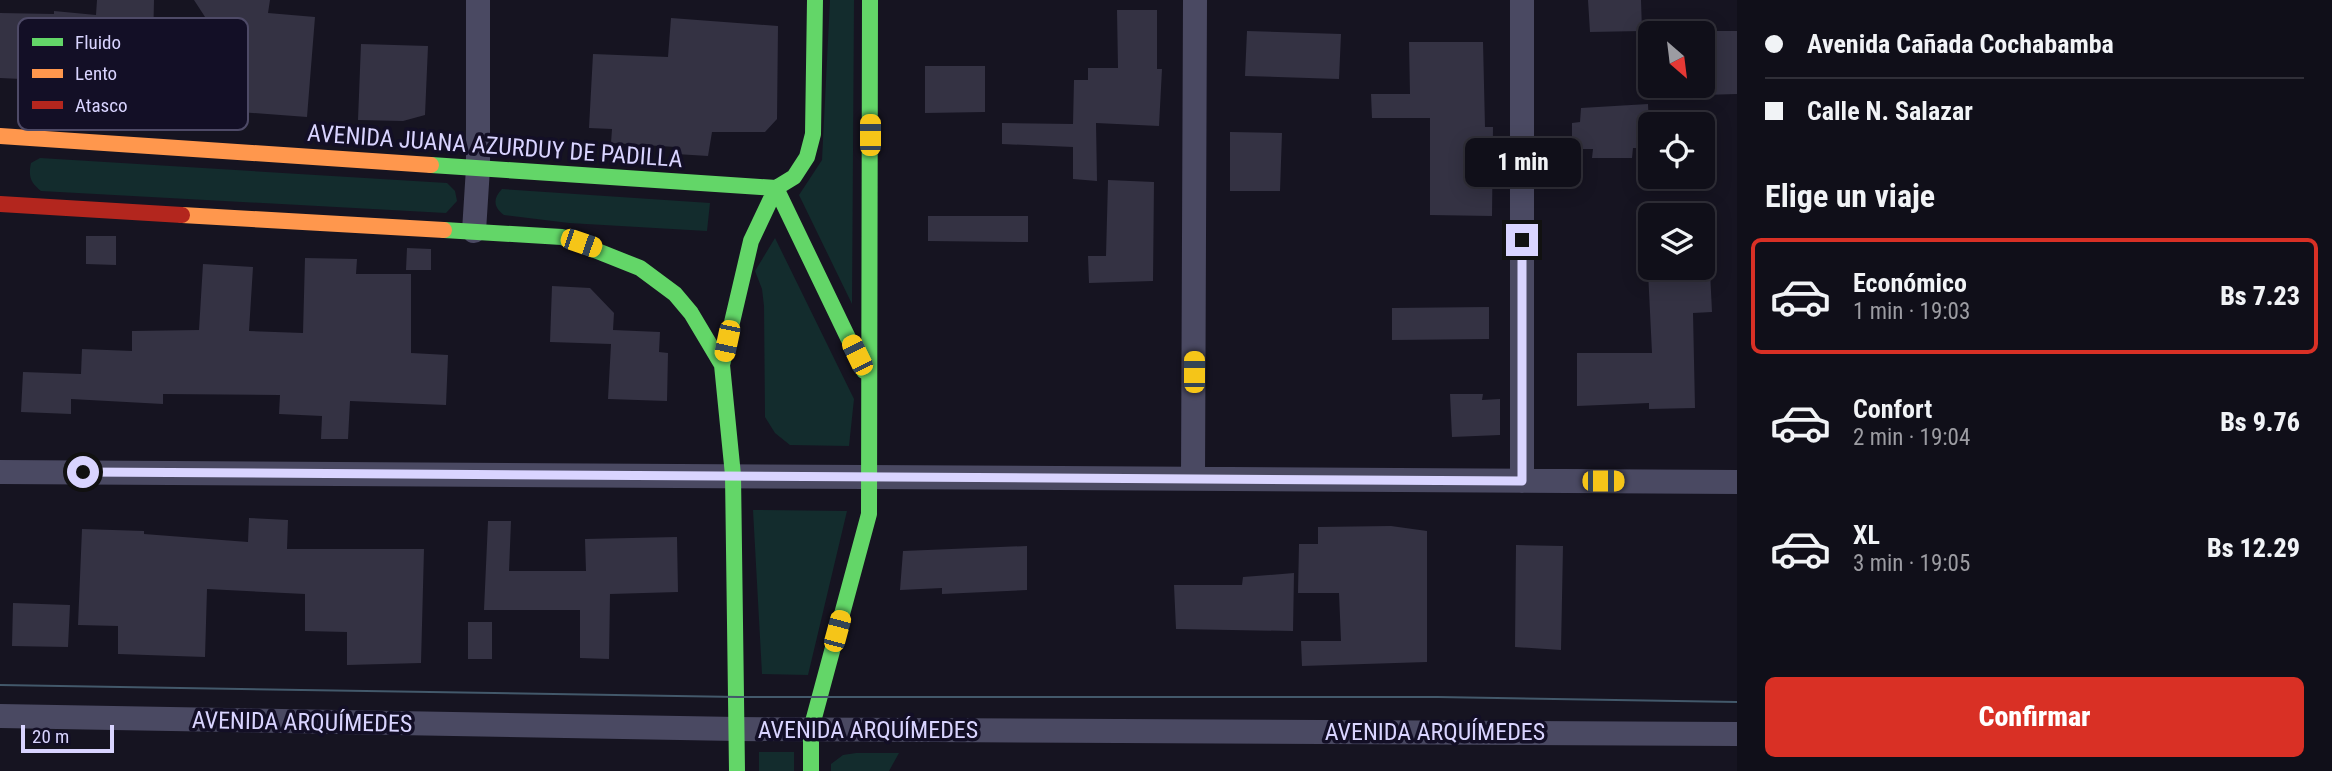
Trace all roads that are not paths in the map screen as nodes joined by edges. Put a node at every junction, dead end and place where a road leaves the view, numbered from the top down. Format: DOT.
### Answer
graph roads {
  1 [pos="478,0"];
  2 [pos="815,0"];
  3 [pos="870,0"];
  4 [pos="1195,0"];
  5 [pos="1522,0"];
  6 [pos="0,136"];
  7 [pos="478,168"];
  8 [pos="776,188"];
  9 [pos="0,204"];
  10 [pos="474,231"];
  11 [pos="722,365"];
  12 [pos="868,378"];
  13 [pos="0,472"];
  14 [pos="733,475"];
  15 [pos="872,475"];
  16 [pos="1193,478"];
  17 [pos="1522,481"];
  18 [pos="1737,482"];
  19 [pos="0,716"];
  20 [pos="737,729"];
  21 [pos="811,729"];
  22 [pos="1737,734"];
  23 [pos="737,771"];
  24 [pos="811,771"];
  1 -- 7 [label="street"];
  2 -- 8 [label="main road"];
  3 -- 12 [label="main road"];
  4 -- 16 [label="street"];
  5 -- 17 [label="street"];
  6 -- 7 [label="main road, AVENIDA JUANA AZURDUY DE PADILLA"];
  7 -- 8 [label="main road, AVENIDA JUANA AZURDUY DE PADILLA"];
  7 -- 10 [label="street"];
  8 -- 11 [label="main road"];
  8 -- 12 [label="main road"];
  9 -- 10 [label="main road"];
  10 -- 11 [label="main road"];
  11 -- 14 [label="main road"];
  12 -- 15 [label="main road"];
  13 -- 14 [label="street"];
  14 -- 15 [label="street"];
  14 -- 20 [label="main road"];
  15 -- 16 [label="street"];
  15 -- 21 [label="main road"];
  16 -- 17 [label="street"];
  17 -- 18 [label="street"];
  19 -- 20 [label="street, AVENIDA ARQUÍMEDES"];
  20 -- 21 [label="street, AVENIDA ARQUÍMEDES"];
  20 -- 23 [label="main road"];
  21 -- 22 [label="street, AVENIDA ARQUÍMEDES"];
  21 -- 24 [label="main road"];
}
